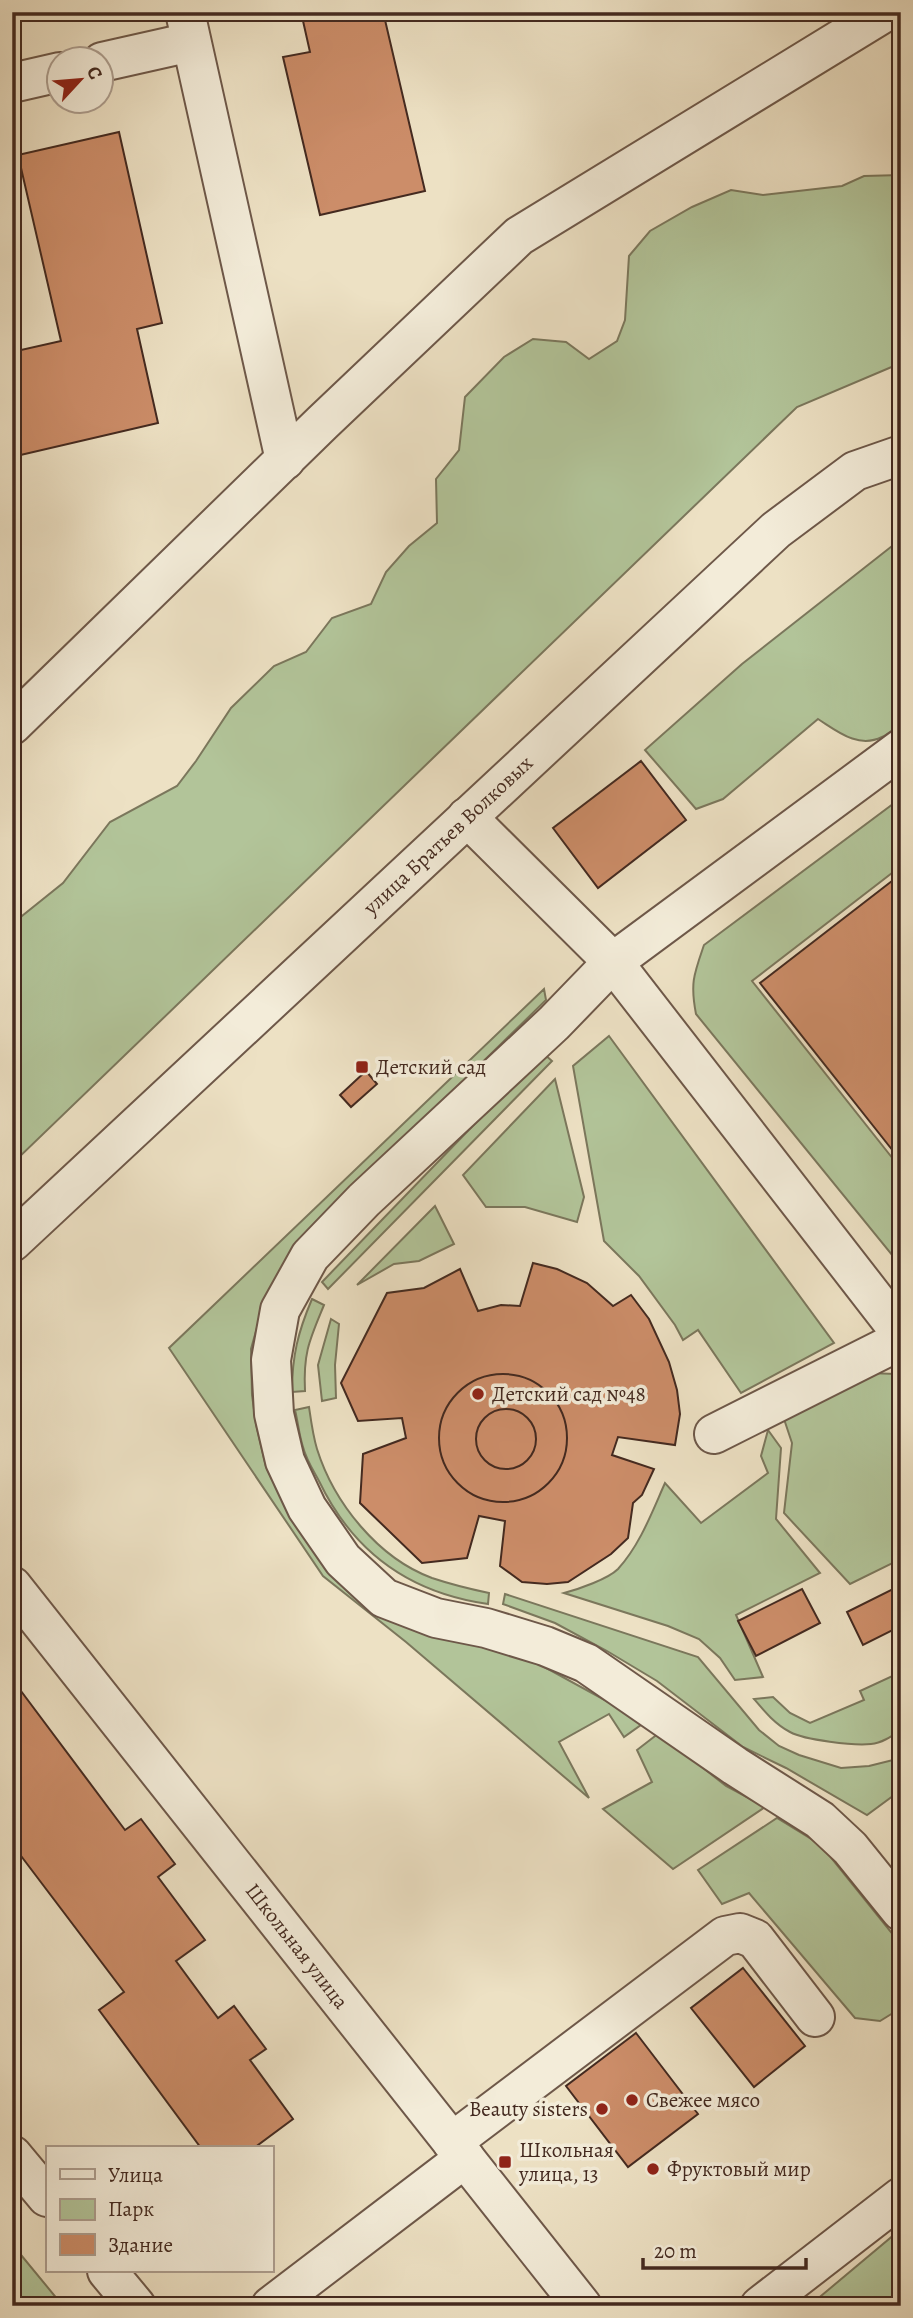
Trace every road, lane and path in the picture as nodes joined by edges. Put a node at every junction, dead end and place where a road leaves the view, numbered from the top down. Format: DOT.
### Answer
graph roads {
  1 [pos="885,12"];
  2 [pos="188,27"];
  3 [pos="116,56"];
  4 [pos="46,75"];
  5 [pos="12,83"];
  6 [pos="901,455"];
  7 [pos="285,460"];
  8 [pos="12,725"];
  9 [pos="901,749"];
  10 [pos="467,817"];
  11 [pos="613,962"];
  12 [pos="12,1242"];
  13 [pos="901,1333"];
  14 [pos="901,1340"];
  15 [pos="713,1434"];
  16 [pos="12,1586"];
  17 [pos="901,1912"];
  18 [pos="815,2017"];
  19 [pos="458,2150"];
  20 [pos="12,2155"];
  21 [pos="46,2196"];
  22 [pos="901,2197"];
  23 [pos="108,2272"];
  24 [pos="136,2306"];
  25 [pos="271,2306"];
  26 [pos="582,2306"];
  27 [pos="760,2306"];
  1 -- 7 [label="street"];
  2 -- 3 [label="street"];
  2 -- 7 [label="street"];
  4 -- 5 [label="street"];
  6 -- 10 [label="street, улица Братьев Волковых"];
  7 -- 8 [label="street"];
  9 -- 11 [label="street"];
  10 -- 11 [label="street"];
  10 -- 12 [label="street, улица Братьев Волковых"];
  11 -- 13 [label="street"];
  11 -- 17 [label="street"];
  14 -- 15 [label="street"];
  16 -- 19 [label="street, Школьная улица"];
  18 -- 19 [label="street"];
  19 -- 25 [label="street"];
  19 -- 26 [label="street, Школьная улица"];
  20 -- 21 [label="street"];
  22 -- 27 [label="street"];
  23 -- 24 [label="street"];
}
